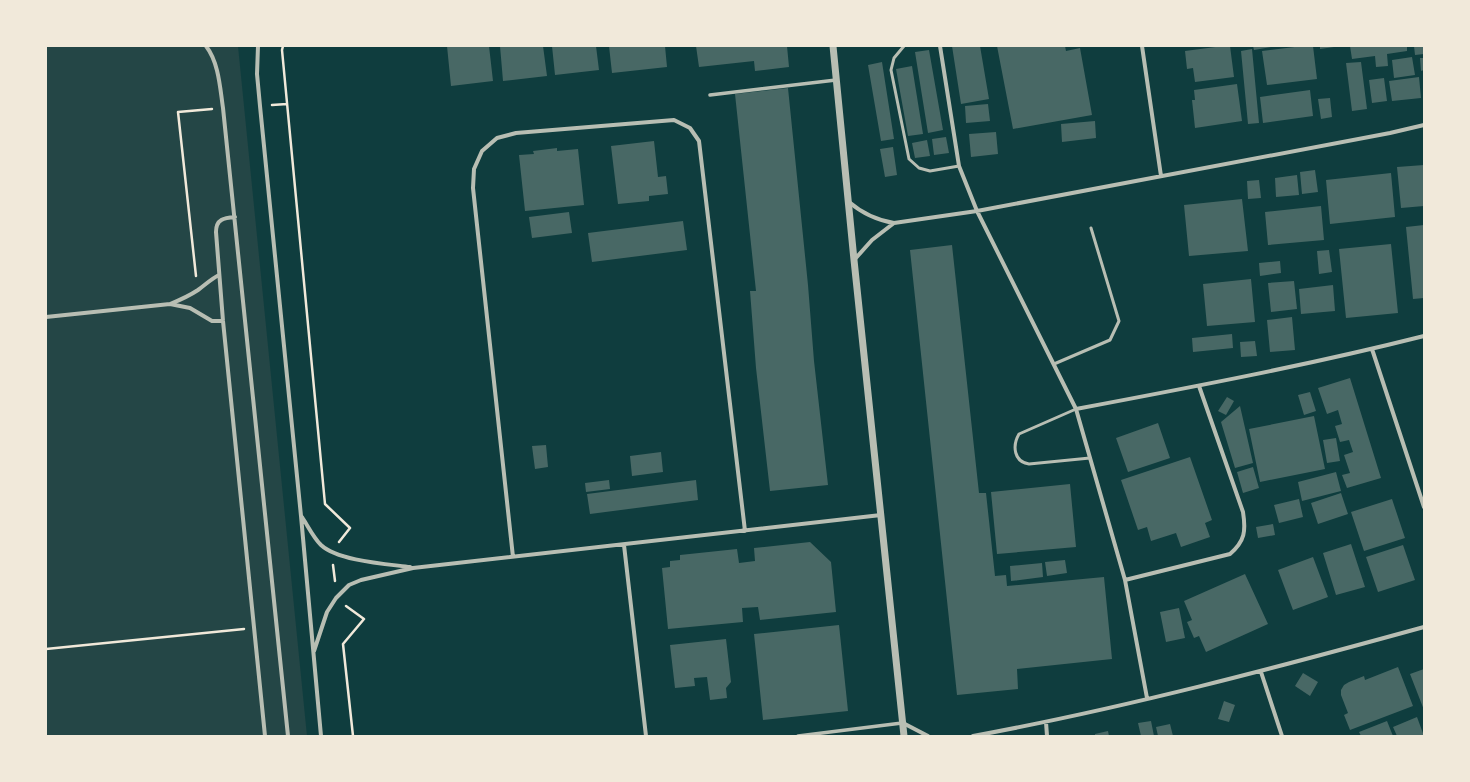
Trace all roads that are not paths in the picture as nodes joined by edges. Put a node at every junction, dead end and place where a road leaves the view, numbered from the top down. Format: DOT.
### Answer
graph roads {
  1 [pos="206,46"];
  2 [pos="258,46"];
  3 [pos="833,46"];
  4 [pos="904,46"];
  5 [pos="940,46"];
  6 [pos="1142,46"];
  7 [pos="836,80"];
  8 [pos="710,94"];
  9 [pos="1424,125"];
  10 [pos="960,166"];
  11 [pos="1161,176"];
  12 [pos="848,201"];
  13 [pos="977,211"];
  14 [pos="235,217"];
  15 [pos="894,223"];
  16 [pos="1091,228"];
  17 [pos="854,260"];
  18 [pos="219,275"];
  19 [pos="170,304"];
  20 [pos="46,317"];
  21 [pos="223,321"];
  22 [pos="1424,336"];
  23 [pos="1372,349"];
  24 [pos="1054,364"];
  25 [pos="1199,386"];
  26 [pos="1076,409"];
  27 [pos="1090,458"];
  28 [pos="1424,507"];
  29 [pos="301,516"];
  30 [pos="881,516"];
  31 [pos="745,531"];
  32 [pos="624,545"];
  33 [pos="513,557"];
  34 [pos="413,568"];
  35 [pos="1125,580"];
  36 [pos="1424,627"];
  37 [pos="313,653"];
  38 [pos="1261,672"];
  39 [pos="1146,698"];
  40 [pos="1046,722"];
  41 [pos="903,723"];
  42 [pos="265,736"];
  43 [pos="288,736"];
  44 [pos="321,736"];
  45 [pos="646,736"];
  46 [pos="798,736"];
  47 [pos="904,736"];
  48 [pos="928,736"];
  49 [pos="973,736"];
  50 [pos="1046,736"];
  51 [pos="1282,736"];
  1 -- 14 [label="street"];
  2 -- 29 [label="street"];
  3 -- 7 [label="street"];
  4 -- 10 [label="lane"];
  5 -- 10 [label="street"];
  6 -- 11 [label="street"];
  7 -- 8 [label="street"];
  7 -- 12 [label="street"];
  9 -- 11 [label="street"];
  10 -- 13 [label="street"];
  11 -- 13 [label="street"];
  12 -- 15 [label="street"];
  12 -- 17 [label="street"];
  13 -- 15 [label="street"];
  13 -- 24 [label="street"];
  14 -- 18 [label="street"];
  14 -- 43 [label="street"];
  15 -- 17 [label="street"];
  16 -- 24 [label="lane"];
  17 -- 30 [label="street"];
  18 -- 19 [label="street"];
  18 -- 21 [label="street"];
  19 -- 20 [label="street"];
  19 -- 21 [label="street"];
  21 -- 42 [label="street"];
  22 -- 23 [label="street"];
  23 -- 25 [label="street"];
  23 -- 28 [label="street"];
  24 -- 26 [label="street"];
  25 -- 26 [label="street"];
  25 -- 35 [label="street"];
  26 -- 27 [label="street"];
  26 -- 27 [label="lane"];
  27 -- 35 [label="street"];
  29 -- 34 [label="street"];
  29 -- 37 [label="street"];
  30 -- 31 [label="street"];
  30 -- 41 [label="street"];
  31 -- 32 [label="street"];
  31 -- 33 [label="street"];
  32 -- 33 [label="street"];
  32 -- 45 [label="street"];
  33 -- 34 [label="street"];
  34 -- 37 [label="street"];
  35 -- 39 [label="street"];
  36 -- 38 [label="street"];
  37 -- 44 [label="street"];
  38 -- 39 [label="street"];
  38 -- 51 [label="street"];
  39 -- 40 [label="street"];
  40 -- 49 [label="street"];
  40 -- 50 [label="street"];
  41 -- 46 [label="street"];
  41 -- 47 [label="street"];
  41 -- 48 [label="street"];
}
